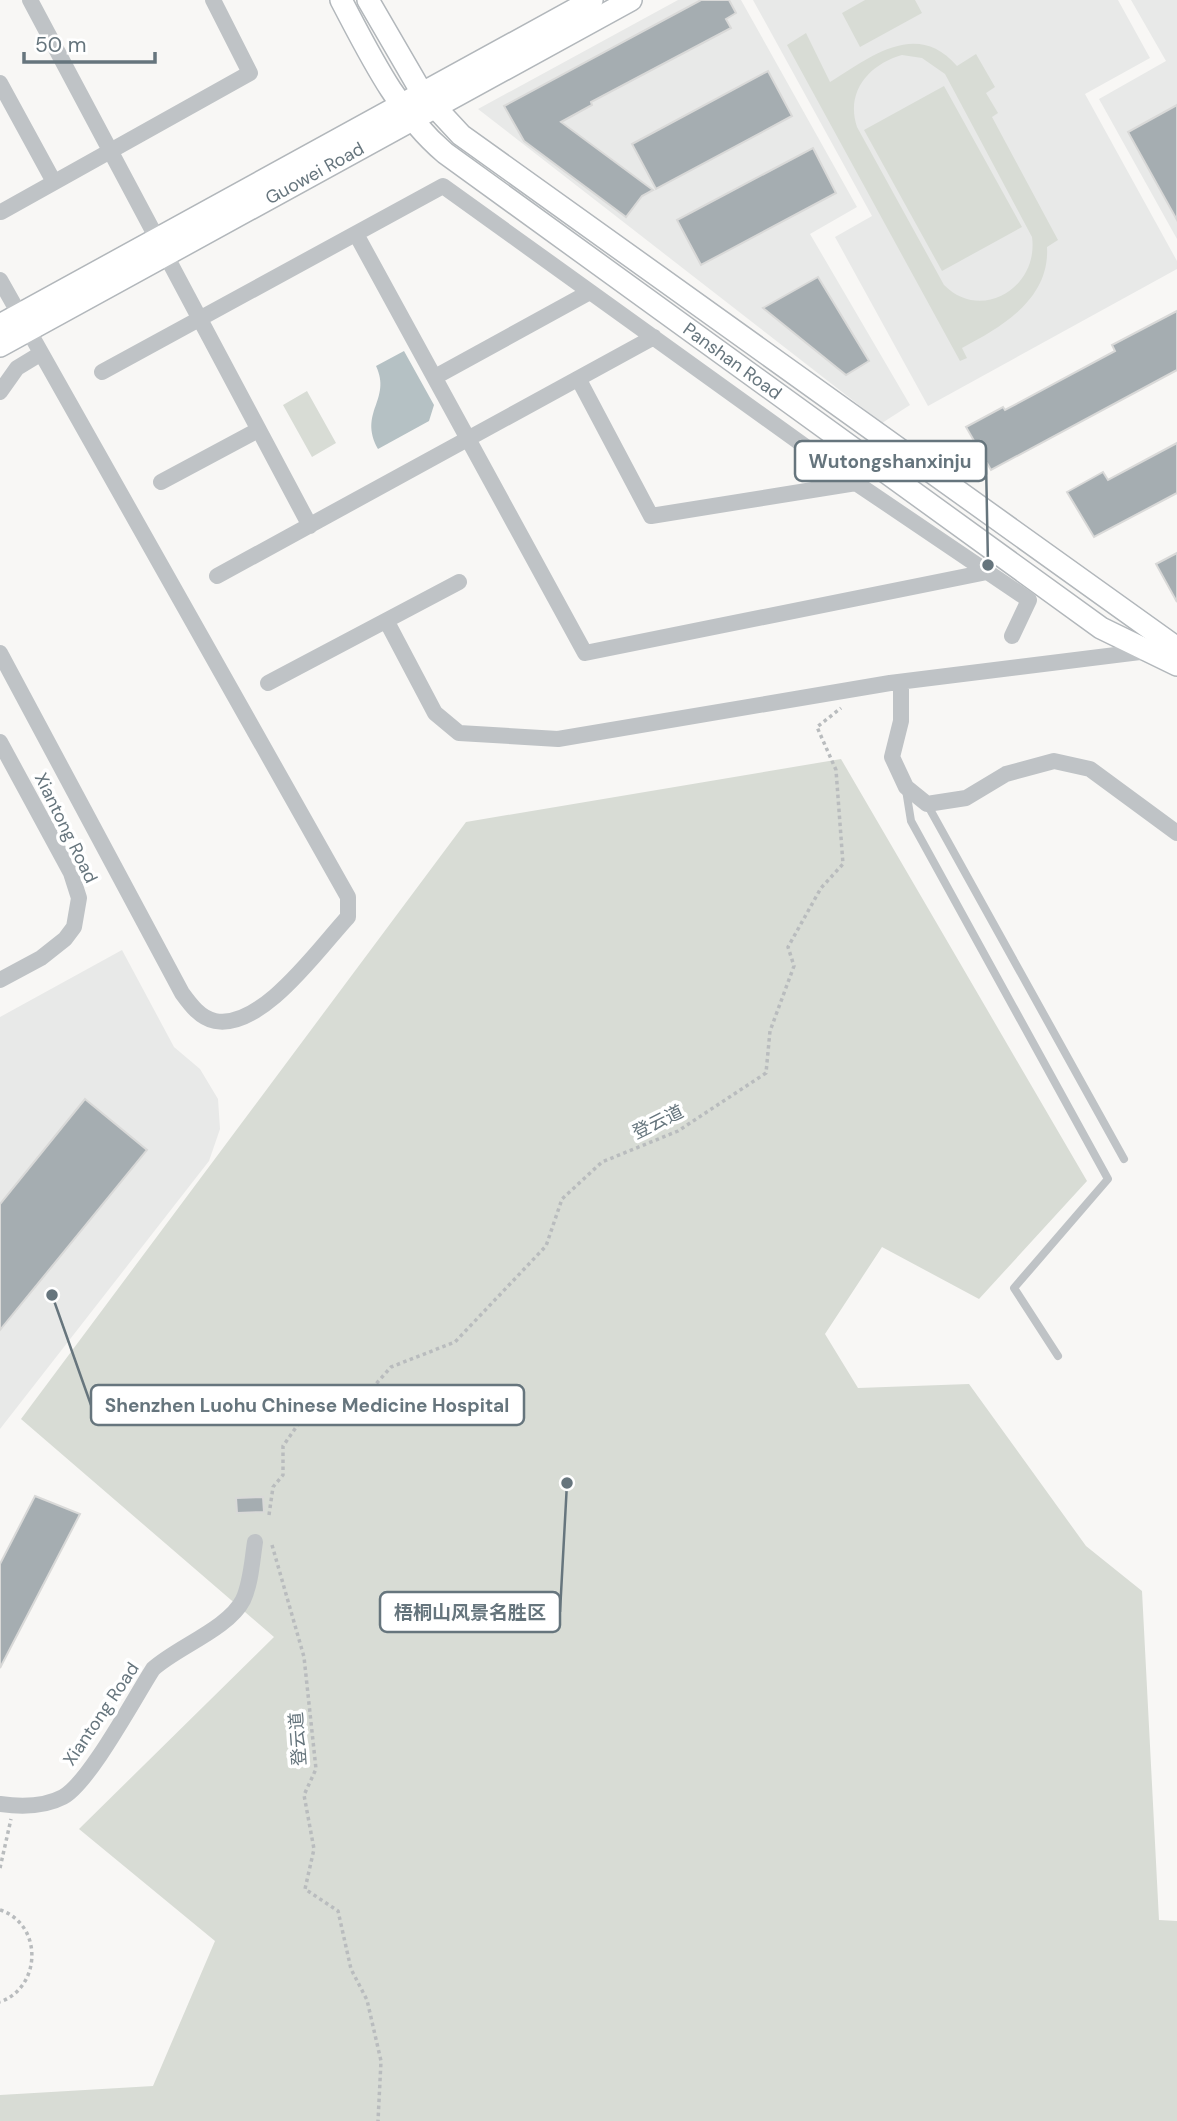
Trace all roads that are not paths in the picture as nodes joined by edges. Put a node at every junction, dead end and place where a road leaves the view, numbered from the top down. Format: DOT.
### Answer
graph roads {
  1 [pos="30,0"];
  2 [pos="213,0"];
  3 [pos="341,0"];
  4 [pos="368,0"];
  5 [pos="592,0"];
  6 [pos="631,0"];
  7 [pos="0,83"];
  8 [pos="428,101"];
  9 [pos="407,113"];
  10 [pos="110,151"];
  11 [pos="54,182"];
  12 [pos="1,212"];
  13 [pos="356,234"];
  14 [pos="161,247"];
  15 [pos="0,281"];
  16 [pos="588,293"];
  17 [pos="199,319"];
  18 [pos="15,324"];
  19 [pos="654,337"];
  20 [pos="0,346"];
  21 [pos="40,354"];
  22 [pos="102,372"];
  23 [pos="435,377"];
  24 [pos="579,380"];
  25 [pos="0,392"];
  26 [pos="258,430"];
  27 [pos="468,440"];
  28 [pos="161,482"];
  29 [pos="856,483"];
  30 [pos="310,526"];
  31 [pos="987,572"];
  32 [pos="218,576"];
  33 [pos="458,582"];
  34 [pos="387,622"];
  35 [pos="1012,636"];
  36 [pos="1177,648"];
  37 [pos="1148,652"];
  38 [pos="0,653"];
  39 [pos="1177,665"];
  40 [pos="901,682"];
  41 [pos="268,683"];
  42 [pos="0,742"];
  43 [pos="906,788"];
  44 [pos="927,804"];
  45 [pos="1177,833"];
  46 [pos="0,980"];
  47 [pos="1124,1159"];
  48 [pos="1058,1356"];
  49 [pos="263,1541"];
  50 [pos="7,1805"];
  1 -- 10 [label="street"];
  2 -- 10 [label="street"];
  3 -- 9 [label="street, Panshan Road"];
  4 -- 8 [label="street, Panshan Road"];
  5 -- 8 [label="street, Guowei Road"];
  6 -- 8 [label="street, Guowei Road"];
  7 -- 11 [label="street"];
  8 -- 9 [label="street, Guowei Road"];
  8 -- 36 [label="street, Panshan Road"];
  9 -- 14 [label="street, Guowei Road"];
  9 -- 37 [label="street, Panshan Road"];
  10 -- 11 [label="street"];
  10 -- 14 [label="street"];
  11 -- 12 [label="street"];
  13 -- 16 [label="street"];
  13 -- 17 [label="street"];
  13 -- 23 [label="street"];
  14 -- 17 [label="street"];
  14 -- 18 [label="street, Guowei Road"];
  15 -- 18 [label="street"];
  16 -- 19 [label="street"];
  16 -- 23 [label="street"];
  17 -- 22 [label="street"];
  17 -- 26 [label="street"];
  18 -- 20 [label="street, Guowei Road"];
  18 -- 21 [label="street"];
  19 -- 24 [label="street"];
  19 -- 29 [label="street"];
  21 -- 25 [label="street"];
  21 -- 38 [label="street"];
  23 -- 27 [label="street"];
  24 -- 27 [label="street"];
  24 -- 29 [label="street"];
  26 -- 28 [label="street"];
  26 -- 30 [label="street"];
  27 -- 30 [label="street"];
  27 -- 31 [label="street"];
  29 -- 31 [label="street"];
  30 -- 32 [label="street"];
  31 -- 35 [label="street"];
  33 -- 34 [label="street"];
  34 -- 40 [label="street"];
  34 -- 41 [label="street"];
  37 -- 39 [label="street, Panshan Road"];
  37 -- 40 [label="street"];
  40 -- 43 [label="street"];
  42 -- 46 [label="street, Xiantong Road"];
  43 -- 44 [label="street"];
  43 -- 48 [label="lane"];
  44 -- 45 [label="street"];
  44 -- 47 [label="lane"];
  49 -- 50 [label="street, Xiantong Road"];
}
